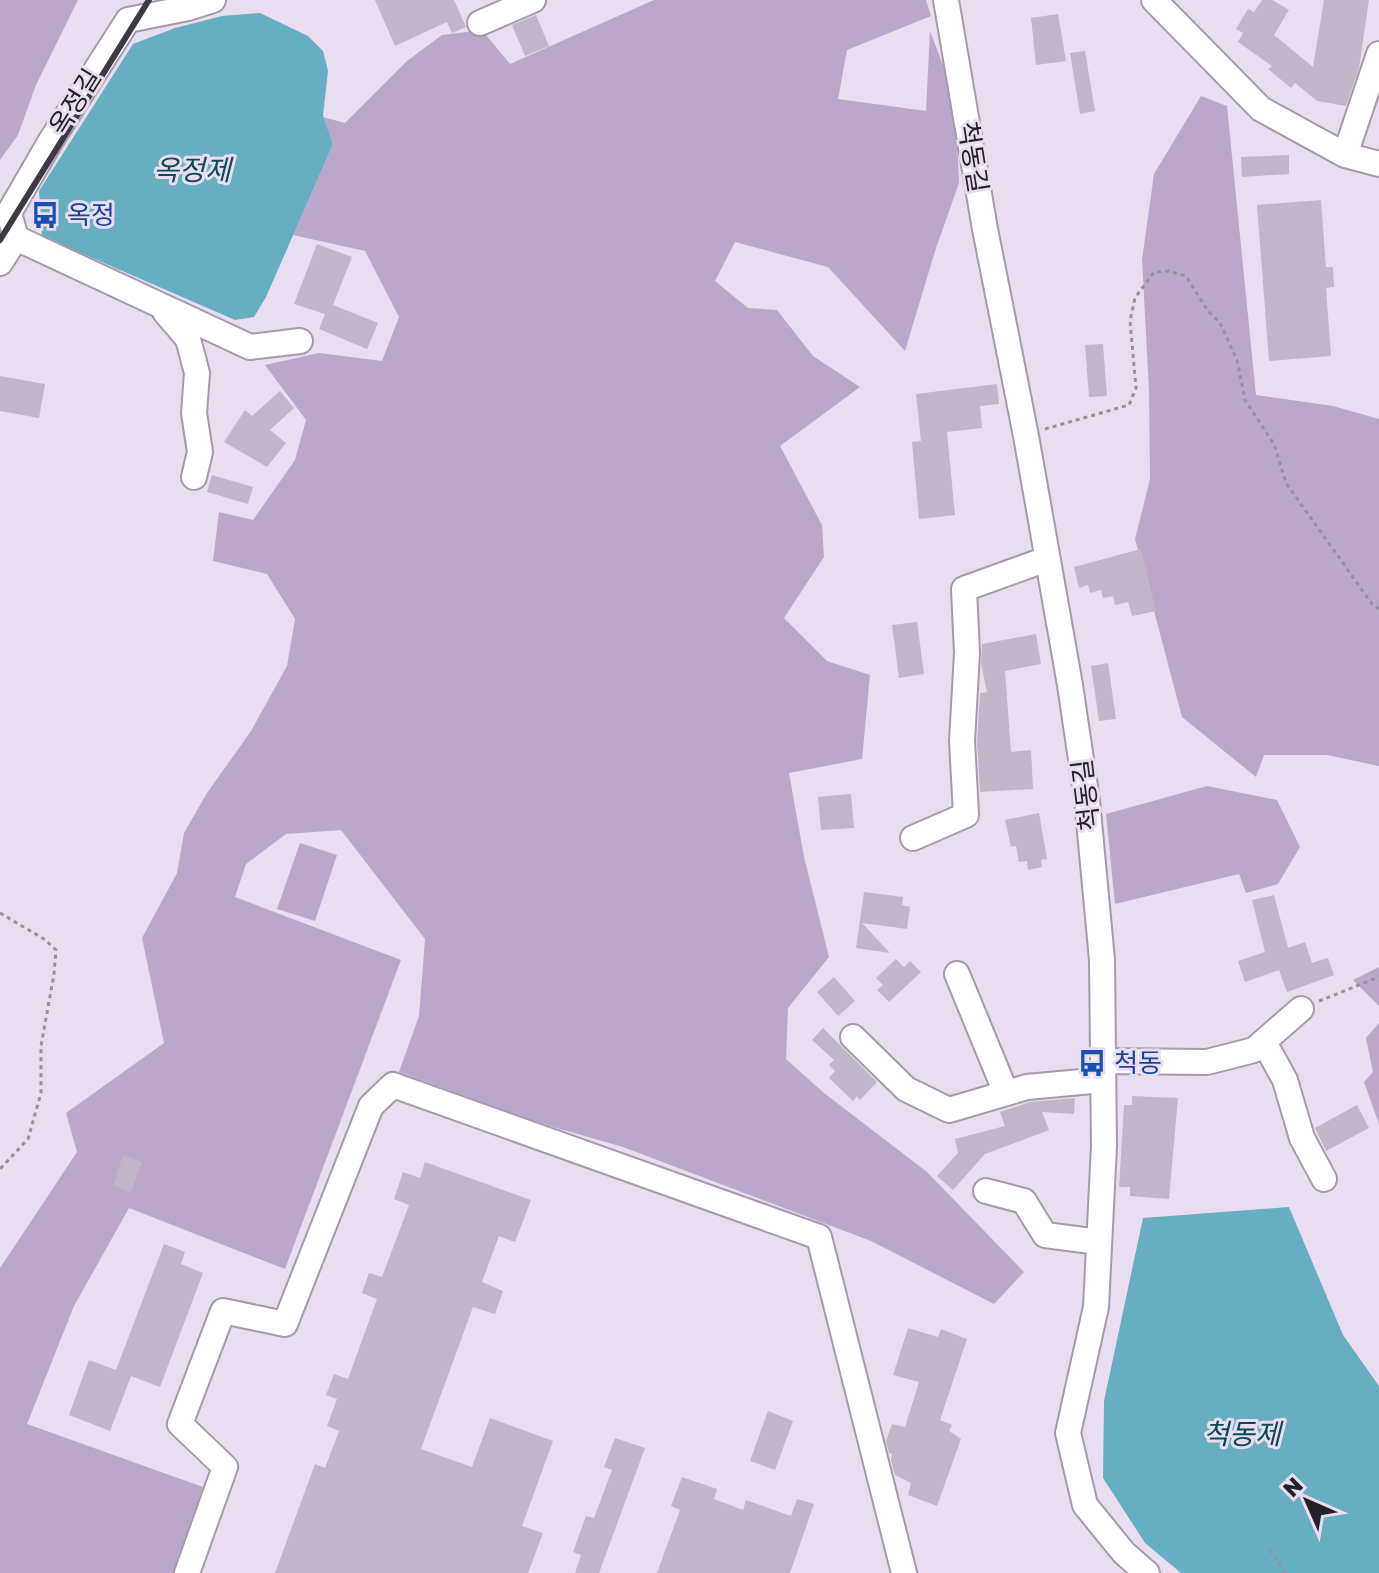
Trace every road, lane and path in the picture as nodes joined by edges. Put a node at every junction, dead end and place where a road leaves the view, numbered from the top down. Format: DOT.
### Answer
graph roads {
  1 [pos="213,0"];
  2 [pos="533,0"];
  3 [pos="946,0"];
  4 [pos="1154,0"];
  5 [pos="480,23"];
  6 [pos="1379,54"];
  7 [pos="1345,155"];
  8 [pos="1379,164"];
  9 [pos="16,238"];
  10 [pos="0,263"];
  11 [pos="159,304"];
  12 [pos="300,341"];
  13 [pos="1026,436"];
  14 [pos="194,477"];
  15 [pos="1047,559"];
  16 [pos="1379,609"];
  17 [pos="913,838"];
  18 [pos="0,913"];
  19 [pos="957,974"];
  20 [pos="1379,977"];
  21 [pos="1301,1009"];
  22 [pos="853,1037"];
  23 [pos="1264,1042"];
  24 [pos="1103,1070"];
  25 [pos="1006,1093"];
  26 [pos="0,1169"];
  27 [pos="1324,1179"];
  28 [pos="986,1191"];
  29 [pos="1099,1242"];
  30 [pos="1270,1550"];
  31 [pos="187,1573"];
  32 [pos="904,1573"];
  33 [pos="1147,1573"];
  34 [pos="1285,1573"];
  1 -- 9 [label="street, 옥정길"];
  2 -- 5 [label="street"];
  3 -- 13 [label="street, 척동길"];
  4 -- 7 [label="street"];
  6 -- 7 [label="street"];
  7 -- 8 [label="street"];
  9 -- 10 [label="street"];
  9 -- 11 [label="street"];
  11 -- 12 [label="street"];
  11 -- 14 [label="street"];
  13 -- 15 [label="street, 척동길"];
  13 -- 16 [label="path"];
  15 -- 17 [label="street"];
  15 -- 24 [label="street, 척동길"];
  18 -- 26 [label="path"];
  19 -- 25 [label="street"];
  20 -- 21 [label="path"];
  21 -- 23 [label="street"];
  22 -- 25 [label="street"];
  23 -- 24 [label="street"];
  23 -- 27 [label="street"];
  24 -- 25 [label="street"];
  24 -- 29 [label="street, 척동길"];
  28 -- 29 [label="street"];
  29 -- 33 [label="street, 척동길"];
  30 -- 34 [label="path"];
  31 -- 32 [label="street"];
}
